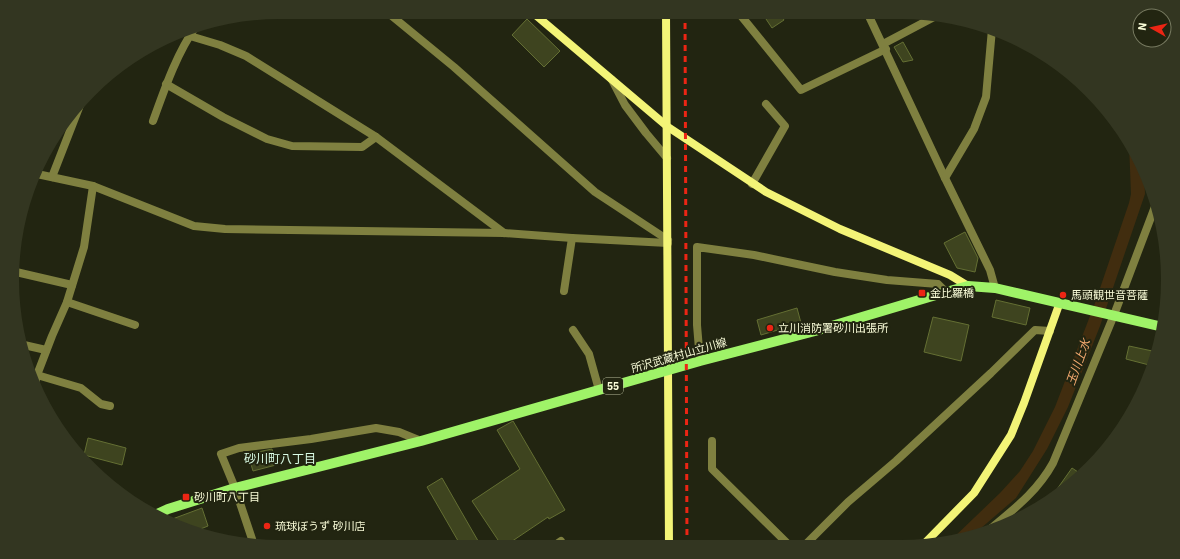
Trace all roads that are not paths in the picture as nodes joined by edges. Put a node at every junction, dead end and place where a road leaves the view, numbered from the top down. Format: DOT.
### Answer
graph roads {
  1 [pos="396,19"];
  2 [pos="540,19"];
  3 [pos="666,19"];
  4 [pos="744,19"];
  5 [pos="870,19"];
  6 [pos="928,21"];
  7 [pos="190,36"];
  8 [pos="991,36"];
  9 [pos="884,47"];
  10 [pos="612,80"];
  11 [pos="166,84"];
  12 [pos="766,104"];
  13 [pos="75,119"];
  14 [pos="153,121"];
  15 [pos="668,127"];
  16 [pos="376,137"];
  17 [pos="667,158"];
  18 [pos="41,175"];
  19 [pos="52,177"];
  20 [pos="945,178"];
  21 [pos="752,184"];
  22 [pos="93,186"];
  23 [pos="1152,213"];
  24 [pos="504,233"];
  25 [pos="572,238"];
  26 [pos="668,241"];
  27 [pos="19,273"];
  28 [pos="72,285"];
  29 [pos="968,286"];
  30 [pos="995,288"];
  31 [pos="564,290"];
  32 [pos="946,292"];
  33 [pos="67,302"];
  34 [pos="1060,302"];
  35 [pos="1112,314"];
  36 [pos="135,325"];
  37 [pos="1157,325"];
  38 [pos="573,330"];
  39 [pos="1050,331"];
  40 [pos="28,346"];
  41 [pos="46,350"];
  42 [pos="700,361"];
  43 [pos="669,370"];
  44 [pos="37,375"];
  45 [pos="599,390"];
  46 [pos="110,406"];
  47 [pos="421,441"];
  48 [pos="712,441"];
  49 [pos="235,488"];
  50 [pos="162,512"];
  51 [pos="1002,519"];
  52 [pos="252,538"];
  53 [pos="930,538"];
  54 [pos="669,540"];
  55 [pos="784,540"];
  56 [pos="810,540"];
  1 -- 26 [label="street"];
  2 -- 10 [label="street"];
  3 -- 15 [label="street"];
  4 -- 9 [label="street"];
  5 -- 9 [label="street"];
  6 -- 9 [label="street"];
  7 -- 11 [label="street"];
  7 -- 16 [label="street"];
  8 -- 20 [label="street"];
  9 -- 20 [label="street"];
  10 -- 15 [label="street"];
  10 -- 17 [label="street"];
  11 -- 14 [label="street"];
  11 -- 16 [label="street"];
  12 -- 21 [label="street"];
  13 -- 19 [label="street"];
  15 -- 17 [label="street"];
  15 -- 21 [label="street"];
  16 -- 24 [label="street"];
  17 -- 26 [label="street"];
  18 -- 19 [label="street"];
  19 -- 22 [label="street"];
  20 -- 30 [label="street"];
  21 -- 29 [label="street"];
  22 -- 24 [label="street"];
  22 -- 28 [label="street"];
  23 -- 35 [label="street"];
  24 -- 25 [label="street"];
  25 -- 26 [label="street"];
  25 -- 31 [label="street"];
  26 -- 43 [label="street"];
  27 -- 28 [label="street"];
  28 -- 33 [label="street"];
  29 -- 30 [label="main road, 所沢武蔵村山立川線 / 55"];
  29 -- 32 [label="main road, 所沢武蔵村山立川線 / 55"];
  30 -- 34 [label="main road, 所沢武蔵村山立川線 / 55"];
  32 -- 42 [label="main road, 所沢武蔵村山立川線 / 55"];
  32 -- 42 [label="street"];
  33 -- 36 [label="street"];
  33 -- 41 [label="street"];
  34 -- 35 [label="main road, 所沢武蔵村山立川線 / 55"];
  34 -- 39 [label="street"];
  35 -- 37 [label="main road, 55"];
  35 -- 51 [label="street"];
  38 -- 45 [label="street"];
  39 -- 53 [label="street"];
  39 -- 56 [label="street"];
  40 -- 41 [label="street"];
  41 -- 44 [label="street"];
  42 -- 43 [label="main road, 所沢武蔵村山立川線 / 55"];
  43 -- 45 [label="main road, 所沢武蔵村山立川線 / 55"];
  43 -- 54 [label="street"];
  44 -- 46 [label="street"];
  45 -- 47 [label="main road, 所沢武蔵村山立川線 / 55"];
  47 -- 49 [label="main road, 所沢武蔵村山立川線 / 55"];
  47 -- 49 [label="street"];
  48 -- 55 [label="street"];
  49 -- 50 [label="main road, 所沢武蔵村山立川線 / 55"];
  49 -- 52 [label="street"];
}
